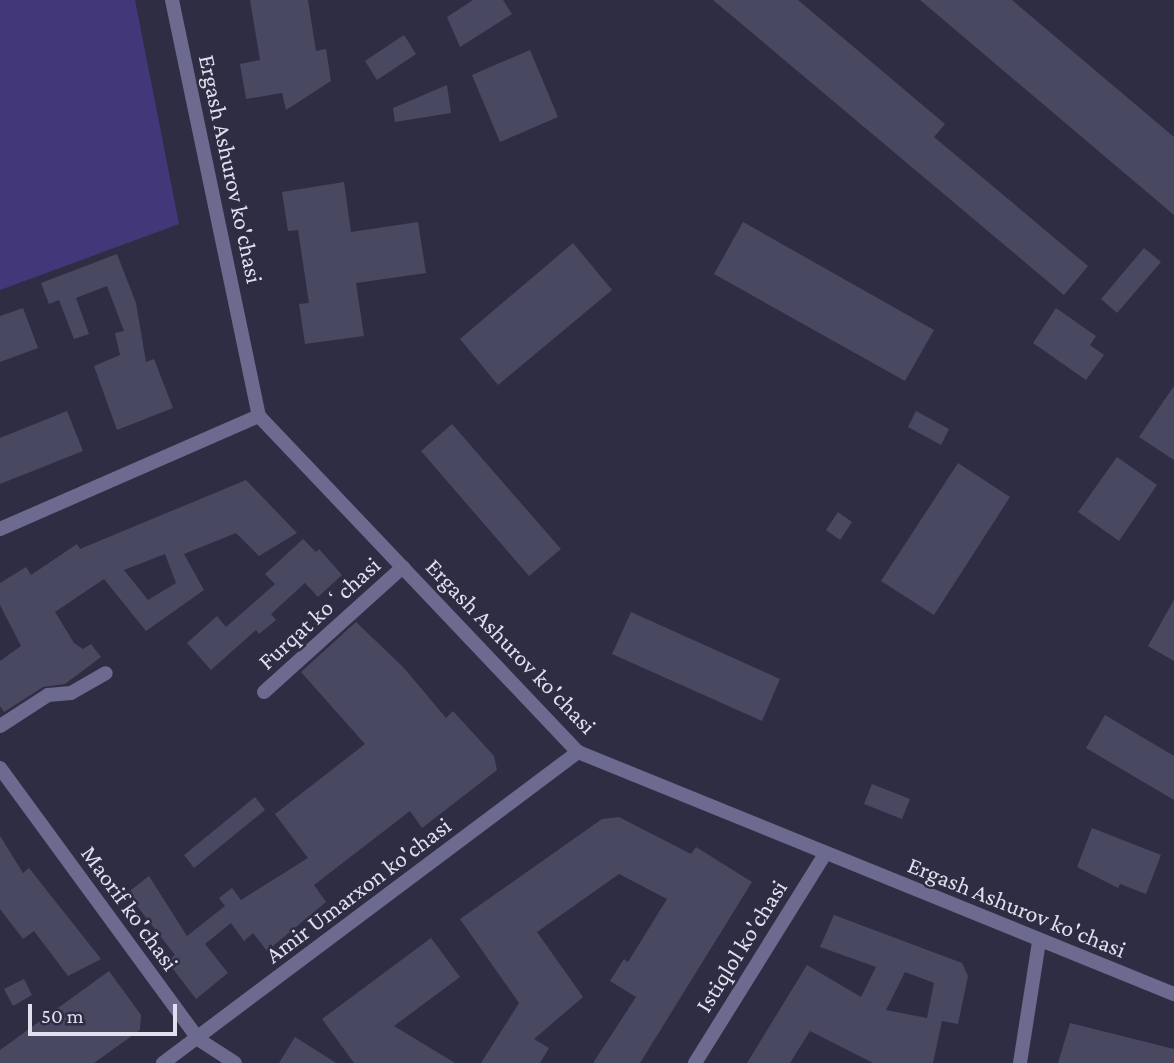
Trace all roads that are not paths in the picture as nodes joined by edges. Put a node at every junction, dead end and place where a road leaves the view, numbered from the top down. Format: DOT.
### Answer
graph roads {
  1 [pos="172,0"];
  2 [pos="259,416"];
  3 [pos="0,529"];
  4 [pos="403,568"];
  5 [pos="106,673"];
  6 [pos="264,692"];
  7 [pos="0,726"];
  8 [pos="578,752"];
  9 [pos="0,768"];
  10 [pos="825,853"];
  11 [pos="1039,942"];
  12 [pos="1174,994"];
  13 [pos="198,1039"];
  14 [pos="163,1063"];
  15 [pos="235,1063"];
  16 [pos="695,1063"];
  17 [pos="1020,1063"];
  1 -- 2 [label="street, Ergash Ashurov ko'chasi"];
  2 -- 3 [label="street"];
  2 -- 4 [label="street, Ergash Ashurov ko'chasi"];
  4 -- 6 [label="street, Furqat koʻchasi"];
  4 -- 8 [label="street, Ergash Ashurov ko'chasi"];
  5 -- 7 [label="street"];
  8 -- 10 [label="street, Ergash Ashurov ko'chasi"];
  8 -- 13 [label="street, Amir Umarxon ko'chasi"];
  9 -- 13 [label="street, Maorif ko'chasi"];
  10 -- 11 [label="street, Ergash Ashurov ko'chasi"];
  10 -- 16 [label="street, Istiqlol ko'chasi"];
  11 -- 12 [label="street, Ergash Ashurov ko'chasi"];
  11 -- 17 [label="street"];
  13 -- 14 [label="street, Amir Umarxon ko'chasi"];
  13 -- 15 [label="street, Maorif ko'chasi"];
}
